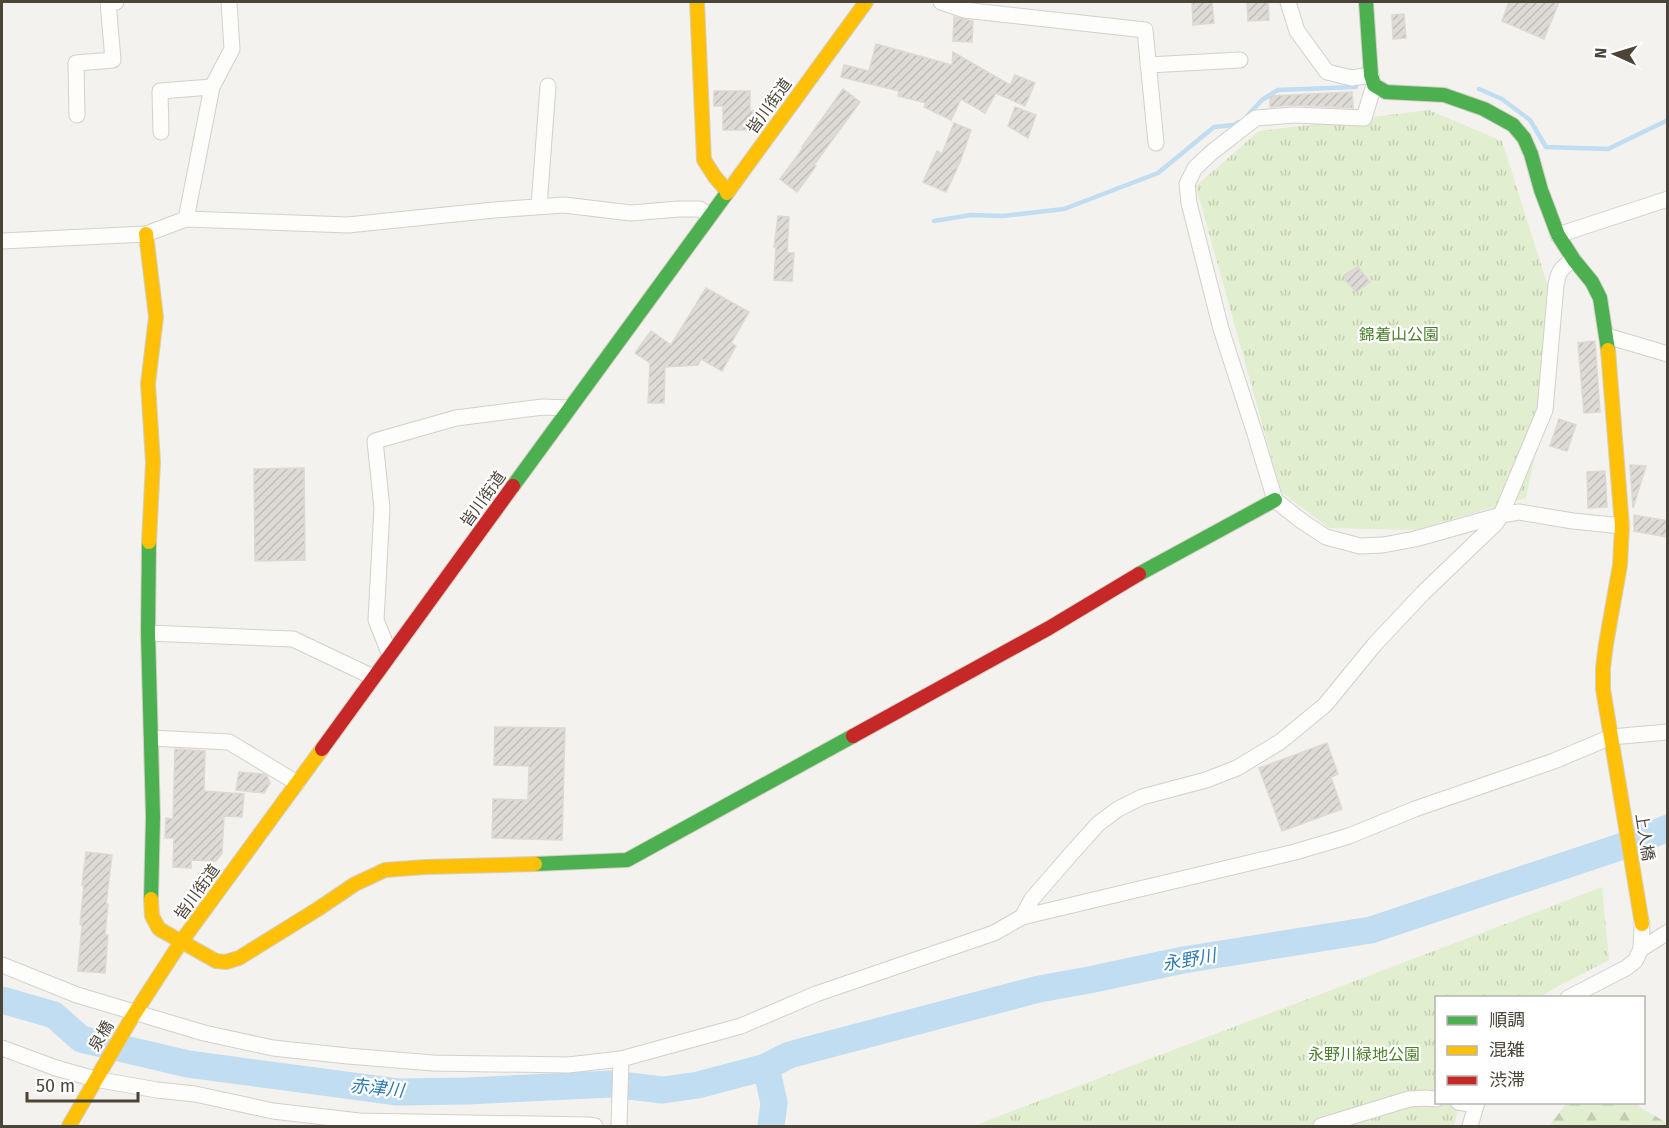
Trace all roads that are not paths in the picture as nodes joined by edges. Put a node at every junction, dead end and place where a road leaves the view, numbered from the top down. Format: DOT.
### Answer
graph roads {
  1 [pos="116,2"];
  2 [pos="229,2"];
  3 [pos="697,2"];
  4 [pos="866,2"];
  5 [pos="941,2"];
  6 [pos="1288,2"];
  7 [pos="1366,2"];
  8 [pos="1240,60"];
  9 [pos="1148,65"];
  10 [pos="1373,80"];
  11 [pos="548,86"];
  12 [pos="212,87"];
  13 [pos="77,115"];
  14 [pos="161,132"];
  15 [pos="1156,143"];
  16 [pos="727,191"];
  17 [pos="1668,199"];
  18 [pos="539,206"];
  19 [pos="709,216"];
  20 [pos="186,219"];
  21 [pos="146,234"];
  22 [pos="1558,235"];
  23 [pos="2,241"];
  24 [pos="1574,260"];
  25 [pos="1607,336"];
  26 [pos="1668,354"];
  27 [pos="569,408"];
  28 [pos="1275,500"];
  29 [pos="1501,515"];
  30 [pos="1622,526"];
  31 [pos="148,633"];
  32 [pos="390,655"];
  33 [pos="373,677"];
  34 [pos="1668,732"];
  35 [pos="1611,737"];
  36 [pos="151,738"];
  37 [pos="297,783"];
  38 [pos="1022,917"];
  39 [pos="1642,924"];
  40 [pos="1668,932"];
  41 [pos="181,942"];
  42 [pos="1641,949"];
  43 [pos="2,965"];
  44 [pos="1572,996"];
  45 [pos="134,1015"];
  46 [pos="2,1048"];
  47 [pos="620,1062"];
  48 [pos="97,1075"];
  49 [pos="1435,1099"];
  50 [pos="1476,1104"];
  51 [pos="619,1121"];
  52 [pos="69,1126"];
  53 [pos="595,1126"];
  54 [pos="1321,1126"];
  55 [pos="1470,1126"];
  1 -- 13 [label="street"];
  2 -- 12 [label="street"];
  3 -- 16 [label="street"];
  4 -- 16 [label="street, 皆川街道"];
  5 -- 9 [label="street"];
  6 -- 10 [label="street"];
  7 -- 10 [label="street"];
  8 -- 9 [label="street"];
  9 -- 15 [label="street"];
  10 -- 22 [label="street, 上人橋"];
  10 -- 28 [label="street"];
  11 -- 18 [label="street"];
  12 -- 14 [label="street"];
  12 -- 20 [label="street"];
  16 -- 19 [label="street, 皆川街道"];
  17 -- 22 [label="street"];
  18 -- 19 [label="street"];
  18 -- 20 [label="street"];
  19 -- 27 [label="street, 皆川街道"];
  20 -- 21 [label="street"];
  21 -- 23 [label="street"];
  21 -- 31 [label="street"];
  22 -- 24 [label="street, 上人橋"];
  24 -- 25 [label="street, 上人橋"];
  24 -- 29 [label="street"];
  25 -- 26 [label="street"];
  25 -- 30 [label="street, 上人橋"];
  27 -- 32 [label="street, 皆川街道"];
  27 -- 32 [label="street"];
  28 -- 29 [label="street"];
  28 -- 41 [label="street"];
  29 -- 30 [label="street"];
  29 -- 38 [label="street"];
  30 -- 35 [label="street, 上人橋"];
  31 -- 33 [label="street"];
  31 -- 36 [label="street"];
  32 -- 33 [label="street, 皆川街道"];
  33 -- 37 [label="street, 皆川街道"];
  34 -- 35 [label="street"];
  35 -- 38 [label="street"];
  35 -- 39 [label="street, 上人橋"];
  36 -- 37 [label="street"];
  36 -- 41 [label="street"];
  37 -- 41 [label="street, 皆川街道"];
  38 -- 47 [label="street"];
  39 -- 42 [label="street"];
  40 -- 42 [label="street"];
  41 -- 45 [label="street, 皆川街道"];
  42 -- 44 [label="street"];
  43 -- 45 [label="street"];
  45 -- 47 [label="street"];
  45 -- 48 [label="street, 泉橋"];
  46 -- 48 [label="street"];
  47 -- 51 [label="street"];
  48 -- 52 [label="street"];
  48 -- 53 [label="street"];
  49 -- 54 [label="street"];
  50 -- 55 [label="street"];
}
